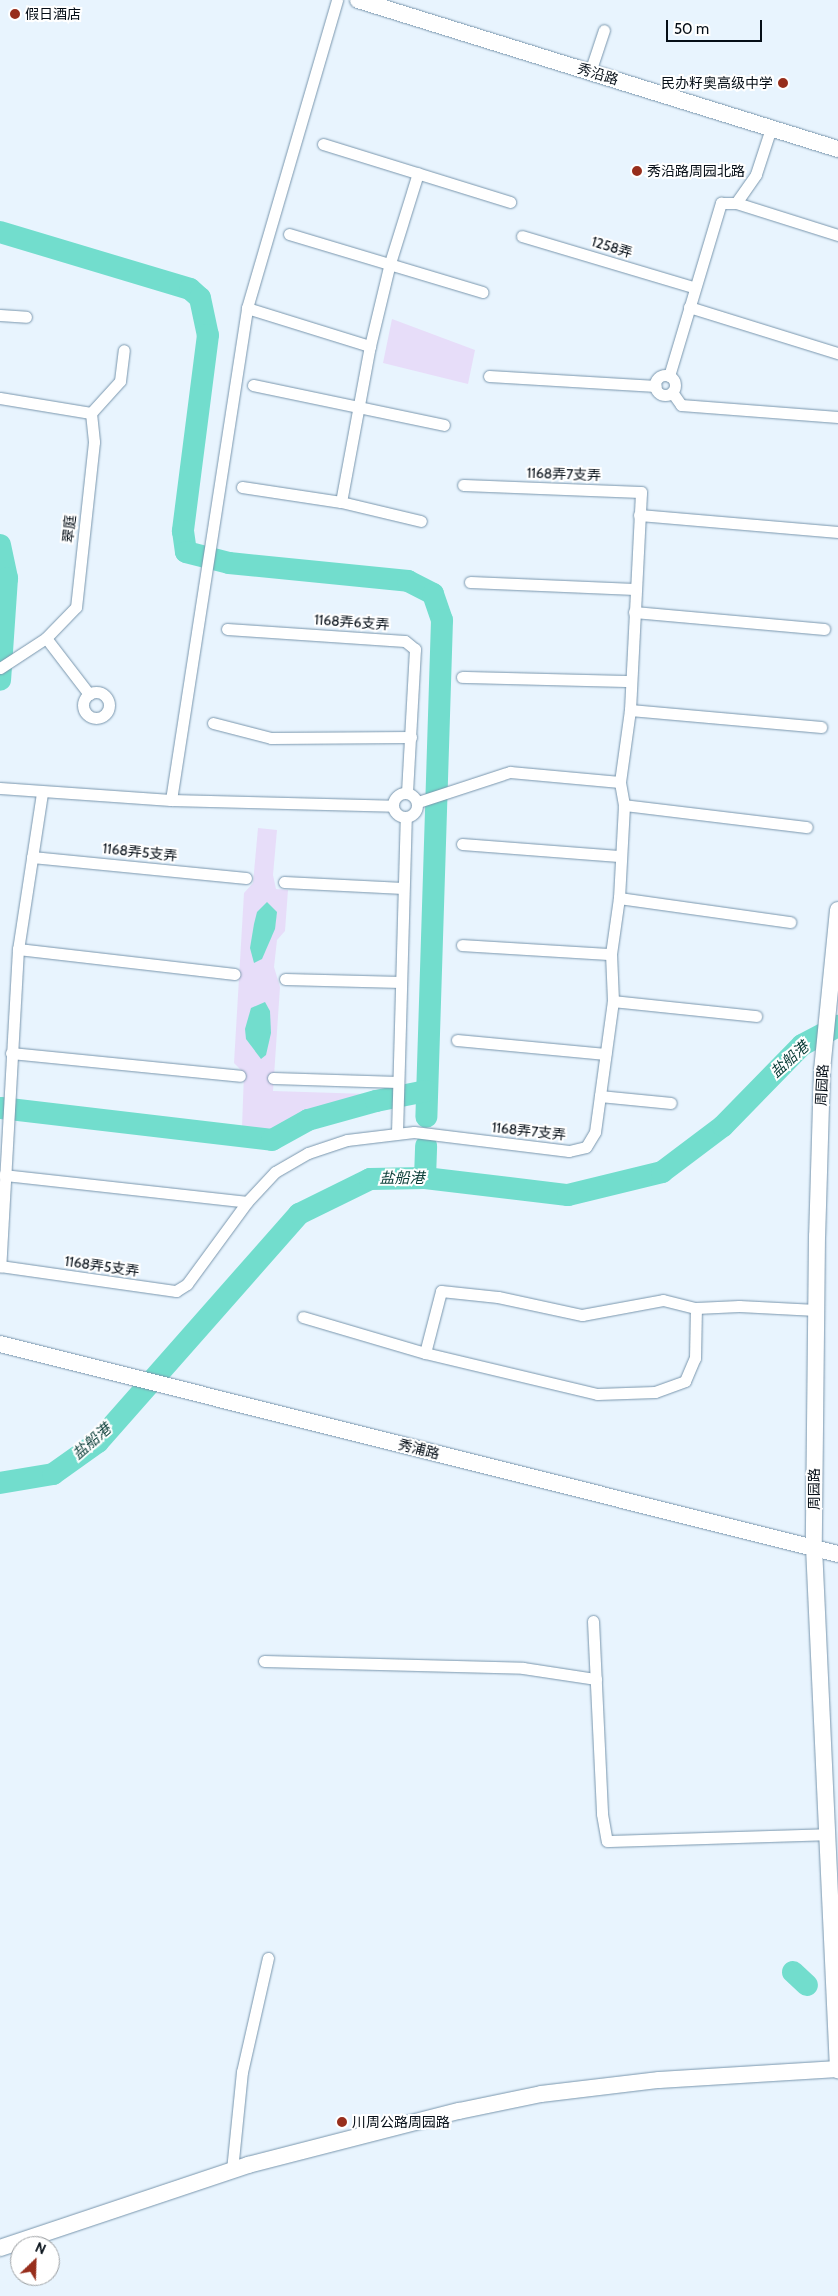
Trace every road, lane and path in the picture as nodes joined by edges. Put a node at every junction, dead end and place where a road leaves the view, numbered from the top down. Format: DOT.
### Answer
graph roads {
  1 [pos="337,0"];
  2 [pos="358,0"];
  3 [pos="604,30"];
  4 [pos="590,72"];
  5 [pos="771,128"];
  6 [pos="323,144"];
  7 [pos="838,149"];
  8 [pos="418,173"];
  9 [pos="510,202"];
  10 [pos="736,203"];
  11 [pos="289,234"];
  12 [pos="522,236"];
  13 [pos="838,236"];
  14 [pos="390,263"];
  15 [pos="693,287"];
  16 [pos="482,292"];
  17 [pos="690,307"];
  18 [pos="247,308"];
  19 [pos="0,315"];
  20 [pos="26,317"];
  21 [pos="370,346"];
  22 [pos="124,350"];
  23 [pos="838,352"];
  24 [pos="489,376"];
  25 [pos="669,376"];
  26 [pos="253,385"];
  27 [pos="656,386"];
  28 [pos="672,392"];
  29 [pos="0,398"];
  30 [pos="359,406"];
  31 [pos="91,413"];
  32 [pos="838,417"];
  33 [pos="444,425"];
  34 [pos="463,485"];
  35 [pos="242,487"];
  36 [pos="341,502"];
  37 [pos="639,515"];
  38 [pos="421,521"];
  39 [pos="838,532"];
  40 [pos="470,582"];
  41 [pos="635,588"];
  42 [pos="634,612"];
  43 [pos="227,629"];
  44 [pos="824,629"];
  45 [pos="46,638"];
  46 [pos="0,668"];
  47 [pos="462,677"];
  48 [pos="630,681"];
  49 [pos="89,694"];
  50 [pos="630,710"];
  51 [pos="213,723"];
  52 [pos="821,727"];
  53 [pos="411,736"];
  54 [pos="620,782"];
  55 [pos="0,788"];
  56 [pos="42,793"];
  57 [pos="407,793"];
  58 [pos="170,800"];
  59 [pos="422,801"];
  60 [pos="624,805"];
  61 [pos="393,806"];
  62 [pos="406,818"];
  63 [pos="807,827"];
  64 [pos="462,844"];
  65 [pos="619,856"];
  66 [pos="32,857"];
  67 [pos="246,878"];
  68 [pos="284,882"];
  69 [pos="403,888"];
  70 [pos="619,898"];
  71 [pos="838,910"];
  72 [pos="790,922"];
  73 [pos="462,945"];
  74 [pos="18,950"];
  75 [pos="612,954"];
  76 [pos="235,974"];
  77 [pos="285,979"];
  78 [pos="401,982"];
  79 [pos="612,1001"];
  80 [pos="756,1016"];
  81 [pos="457,1040"];
  82 [pos="11,1053"];
  83 [pos="605,1054"];
  84 [pos="240,1076"];
  85 [pos="273,1078"];
  86 [pos="398,1087"];
  87 [pos="600,1096"];
  88 [pos="671,1103"];
  89 [pos="414,1132"];
  90 [pos="397,1133"];
  91 [pos="4,1175"];
  92 [pos="247,1202"];
  93 [pos="696,1308"];
  94 [pos="816,1310"];
  95 [pos="303,1317"];
  96 [pos="0,1344"];
  97 [pos="425,1353"];
  98 [pos="814,1547"];
  99 [pos="838,1554"];
  100 [pos="593,1621"];
  101 [pos="264,1661"];
  102 [pos="596,1679"];
  103 [pos="828,1834"];
  104 [pos="268,1958"];
  105 [pos="838,2070"];
  106 [pos="232,2170"];
  107 [pos="0,2248"];
  1 -- 18 [label="street"];
  2 -- 4 [label="street, 秀沿路"];
  3 -- 4 [label="street"];
  4 -- 5 [label="street, 秀沿路"];
  5 -- 7 [label="street, 秀沿路"];
  5 -- 10 [label="street"];
  6 -- 8 [label="street"];
  8 -- 9 [label="street"];
  8 -- 14 [label="street"];
  10 -- 13 [label="street"];
  10 -- 15 [label="street"];
  11 -- 14 [label="street"];
  12 -- 15 [label="street, 1258弄"];
  14 -- 16 [label="street"];
  14 -- 21 [label="street"];
  15 -- 17 [label="street"];
  17 -- 23 [label="street"];
  17 -- 25 [label="street"];
  18 -- 21 [label="street"];
  18 -- 58 [label="street"];
  19 -- 20 [label="street"];
  21 -- 30 [label="street"];
  22 -- 31 [label="street"];
  24 -- 27 [label="street"];
  25 -- 27 [label="street"];
  25 -- 28 [label="street"];
  26 -- 30 [label="street"];
  27 -- 28 [label="street"];
  28 -- 32 [label="street"];
  29 -- 31 [label="street"];
  30 -- 33 [label="street"];
  30 -- 36 [label="street"];
  31 -- 45 [label="street, 翠庭"];
  34 -- 37 [label="street, 1168弄7支弄"];
  35 -- 36 [label="street"];
  36 -- 38 [label="street"];
  37 -- 39 [label="street"];
  37 -- 41 [label="street, 1168弄7支弄"];
  40 -- 41 [label="street"];
  41 -- 42 [label="street, 1168弄7支弄"];
  42 -- 44 [label="street"];
  42 -- 48 [label="street, 1168弄7支弄"];
  43 -- 53 [label="street, 1168弄6支弄"];
  45 -- 46 [label="street, 翠庭"];
  45 -- 49 [label="street"];
  47 -- 48 [label="street"];
  48 -- 50 [label="street, 1168弄7支弄"];
  50 -- 52 [label="street"];
  50 -- 54 [label="street, 1168弄7支弄"];
  51 -- 53 [label="street"];
  53 -- 57 [label="street, 1168弄6支弄"];
  54 -- 59 [label="street"];
  54 -- 60 [label="street, 1168弄7支弄"];
  55 -- 56 [label="street"];
  56 -- 58 [label="street"];
  56 -- 66 [label="street, 1168弄5支弄"];
  57 -- 59 [label="street"];
  57 -- 61 [label="street"];
  58 -- 61 [label="street"];
  59 -- 62 [label="street"];
  60 -- 63 [label="street"];
  60 -- 65 [label="street, 1168弄7支弄"];
  61 -- 62 [label="street"];
  62 -- 69 [label="street"];
  64 -- 65 [label="street"];
  65 -- 70 [label="street, 1168弄7支弄"];
  66 -- 67 [label="street, 1168弄5支弄"];
  66 -- 74 [label="street, 1168弄5支弄"];
  68 -- 69 [label="street"];
  69 -- 78 [label="street"];
  70 -- 72 [label="street"];
  70 -- 75 [label="street, 1168弄7支弄"];
  71 -- 94 [label="street, 周园路"];
  73 -- 75 [label="street"];
  74 -- 76 [label="street"];
  74 -- 82 [label="street, 1168弄5支弄"];
  75 -- 79 [label="street, 1168弄7支弄"];
  77 -- 78 [label="street"];
  78 -- 86 [label="street"];
  79 -- 80 [label="street"];
  79 -- 83 [label="street, 1168弄7支弄"];
  81 -- 83 [label="street"];
  82 -- 84 [label="street"];
  82 -- 91 [label="street, 1168弄5支弄"];
  83 -- 87 [label="street, 1168弄7支弄"];
  85 -- 86 [label="street"];
  86 -- 90 [label="street"];
  87 -- 88 [label="street"];
  87 -- 89 [label="street, 1168弄7支弄"];
  89 -- 90 [label="street, 1168弄5支弄"];
  90 -- 92 [label="street, 1168弄5支弄"];
  91 -- 92 [label="street"];
  91 -- 92 [label="street, 1168弄5支弄"];
  93 -- 94 [label="street"];
  93 -- 97 [label="street"];
  93 -- 97 [label="street"];
  94 -- 98 [label="street, 周园路"];
  95 -- 97 [label="street"];
  96 -- 98 [label="street, 秀浦路"];
  98 -- 99 [label="street, 秀浦路"];
  98 -- 103 [label="street, 周园路"];
  100 -- 102 [label="street"];
  101 -- 102 [label="street"];
  102 -- 103 [label="street"];
  103 -- 105 [label="street, 周园路"];
  104 -- 106 [label="street"];
  105 -- 106 [label="street"];
  106 -- 107 [label="street"];
}
